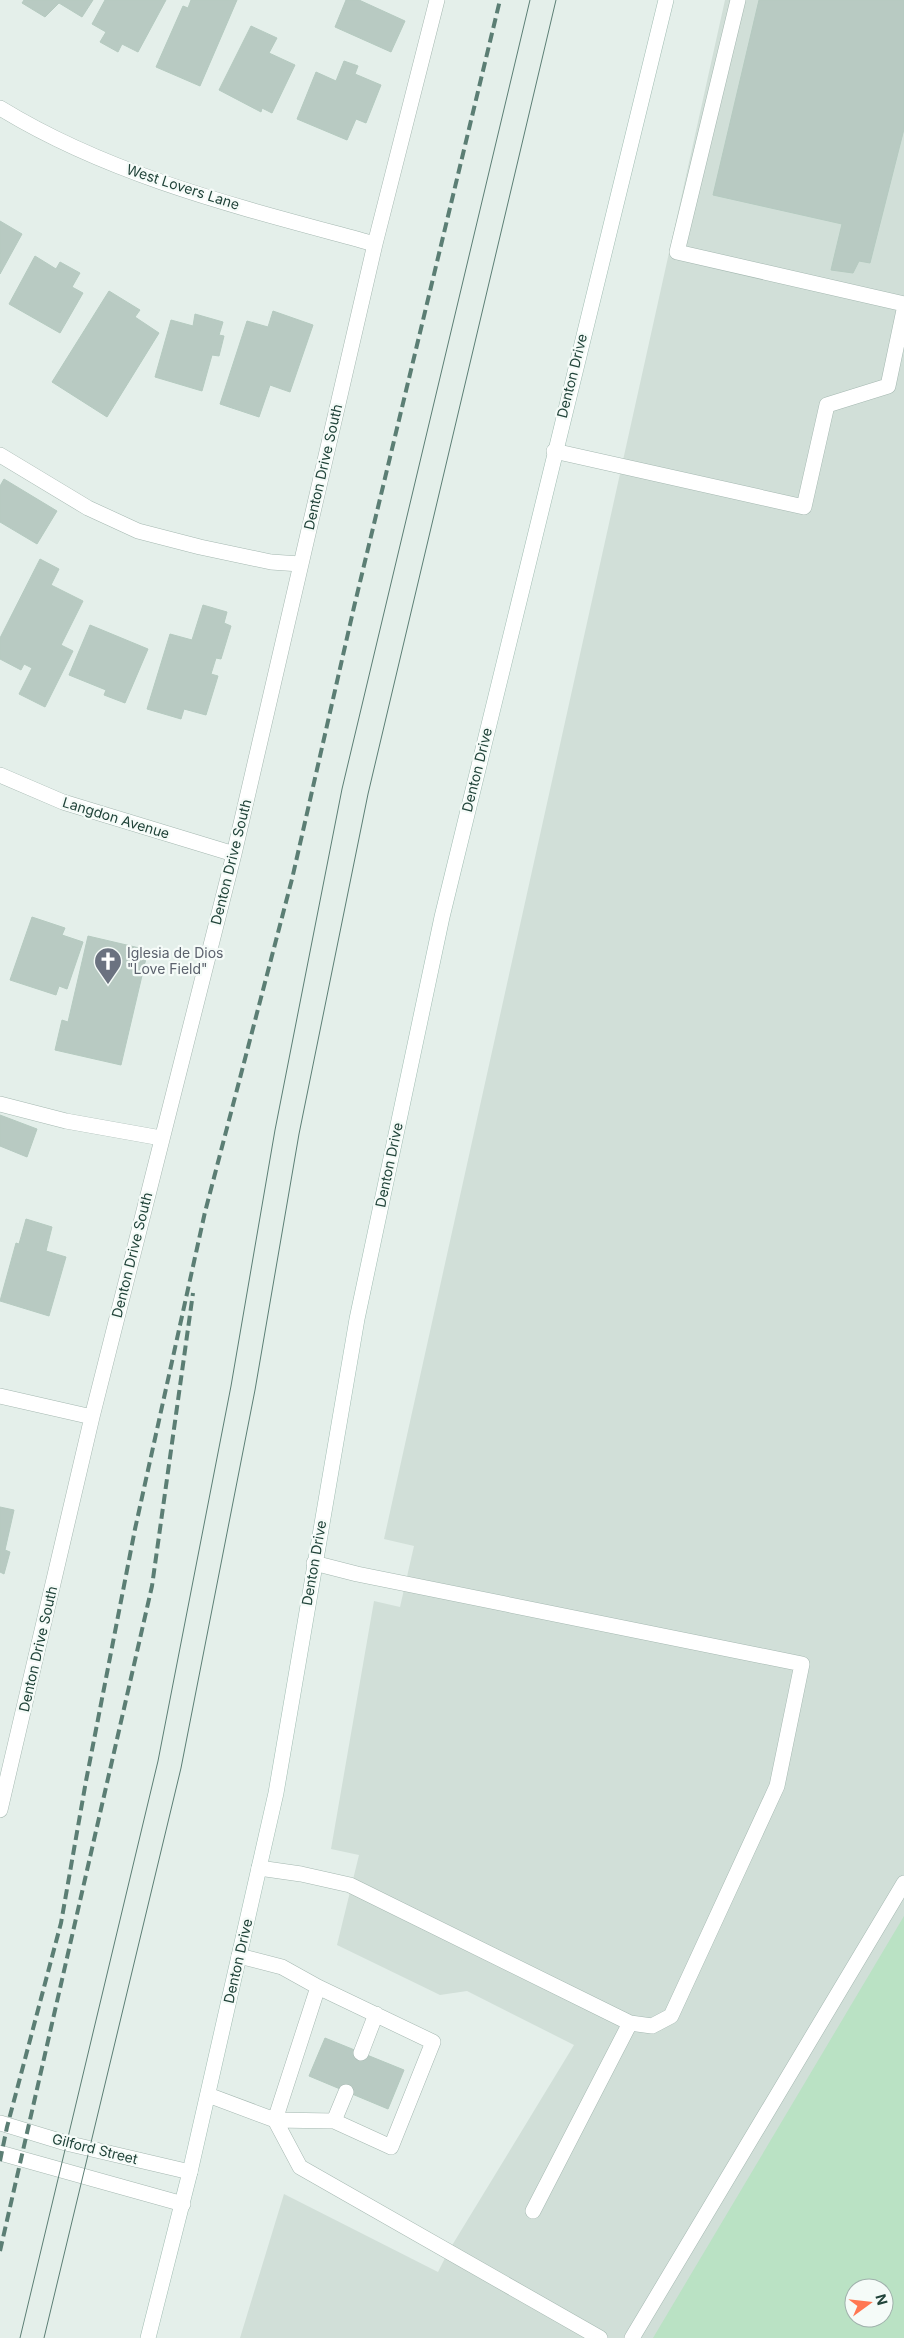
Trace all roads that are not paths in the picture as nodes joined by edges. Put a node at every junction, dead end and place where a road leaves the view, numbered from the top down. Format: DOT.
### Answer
graph roads {
  1 [pos="437,0"];
  2 [pos="666,0"];
  3 [pos="738,0"];
  4 [pos="0,108"];
  5 [pos="375,244"];
  6 [pos="904,304"];
  7 [pos="904,310"];
  8 [pos="554,450"];
  9 [pos="0,455"];
  10 [pos="300,564"];
  11 [pos="0,775"];
  12 [pos="234,854"];
  13 [pos="0,1104"];
  14 [pos="161,1138"];
  15 [pos="0,1396"];
  16 [pos="92,1417"];
  17 [pos="314,1564"];
  18 [pos="0,1810"];
  19 [pos="259,1868"];
  20 [pos="904,1883"];
  21 [pos="240,1956"];
  22 [pos="318,1987"];
  23 [pos="376,2014"];
  24 [pos="630,2023"];
  25 [pos="361,2053"];
  26 [pos="346,2092"];
  27 [pos="208,2095"];
  28 [pos="275,2120"];
  29 [pos="334,2121"];
  30 [pos="0,2123"];
  31 [pos="0,2153"];
  32 [pos="190,2172"];
  33 [pos="182,2204"];
  34 [pos="533,2211"];
  35 [pos="148,2338"];
  36 [pos="600,2338"];
  37 [pos="632,2338"];
  1 -- 5 [label="street, Denton Drive South"];
  2 -- 8 [label="street, Denton Drive"];
  3 -- 6 [label="street"];
  4 -- 5 [label="street, West Lovers Lane"];
  5 -- 10 [label="street, Denton Drive South"];
  7 -- 8 [label="street"];
  8 -- 17 [label="street, Denton Drive"];
  9 -- 10 [label="street"];
  10 -- 12 [label="street, Denton Drive South"];
  11 -- 12 [label="street, Langdon Avenue"];
  12 -- 14 [label="street, Denton Drive South"];
  13 -- 14 [label="street"];
  14 -- 16 [label="street, Denton Drive South"];
  15 -- 16 [label="street"];
  16 -- 18 [label="street, Denton Drive South"];
  17 -- 19 [label="street, Denton Drive"];
  17 -- 24 [label="street"];
  19 -- 21 [label="street, Denton Drive"];
  19 -- 24 [label="street"];
  20 -- 37 [label="street"];
  21 -- 22 [label="street"];
  21 -- 27 [label="street, Denton Drive"];
  22 -- 23 [label="street"];
  22 -- 28 [label="street"];
  23 -- 25 [label="street"];
  23 -- 29 [label="street"];
  24 -- 34 [label="street"];
  26 -- 29 [label="street"];
  27 -- 28 [label="street"];
  27 -- 32 [label="street, Denton Drive"];
  28 -- 29 [label="street"];
  28 -- 36 [label="street"];
  30 -- 32 [label="street, Gilford Street"];
  31 -- 33 [label="street, Gilford Street"];
  32 -- 33 [label="street, Denton Drive"];
  33 -- 35 [label="street, Denton Drive"];
}
